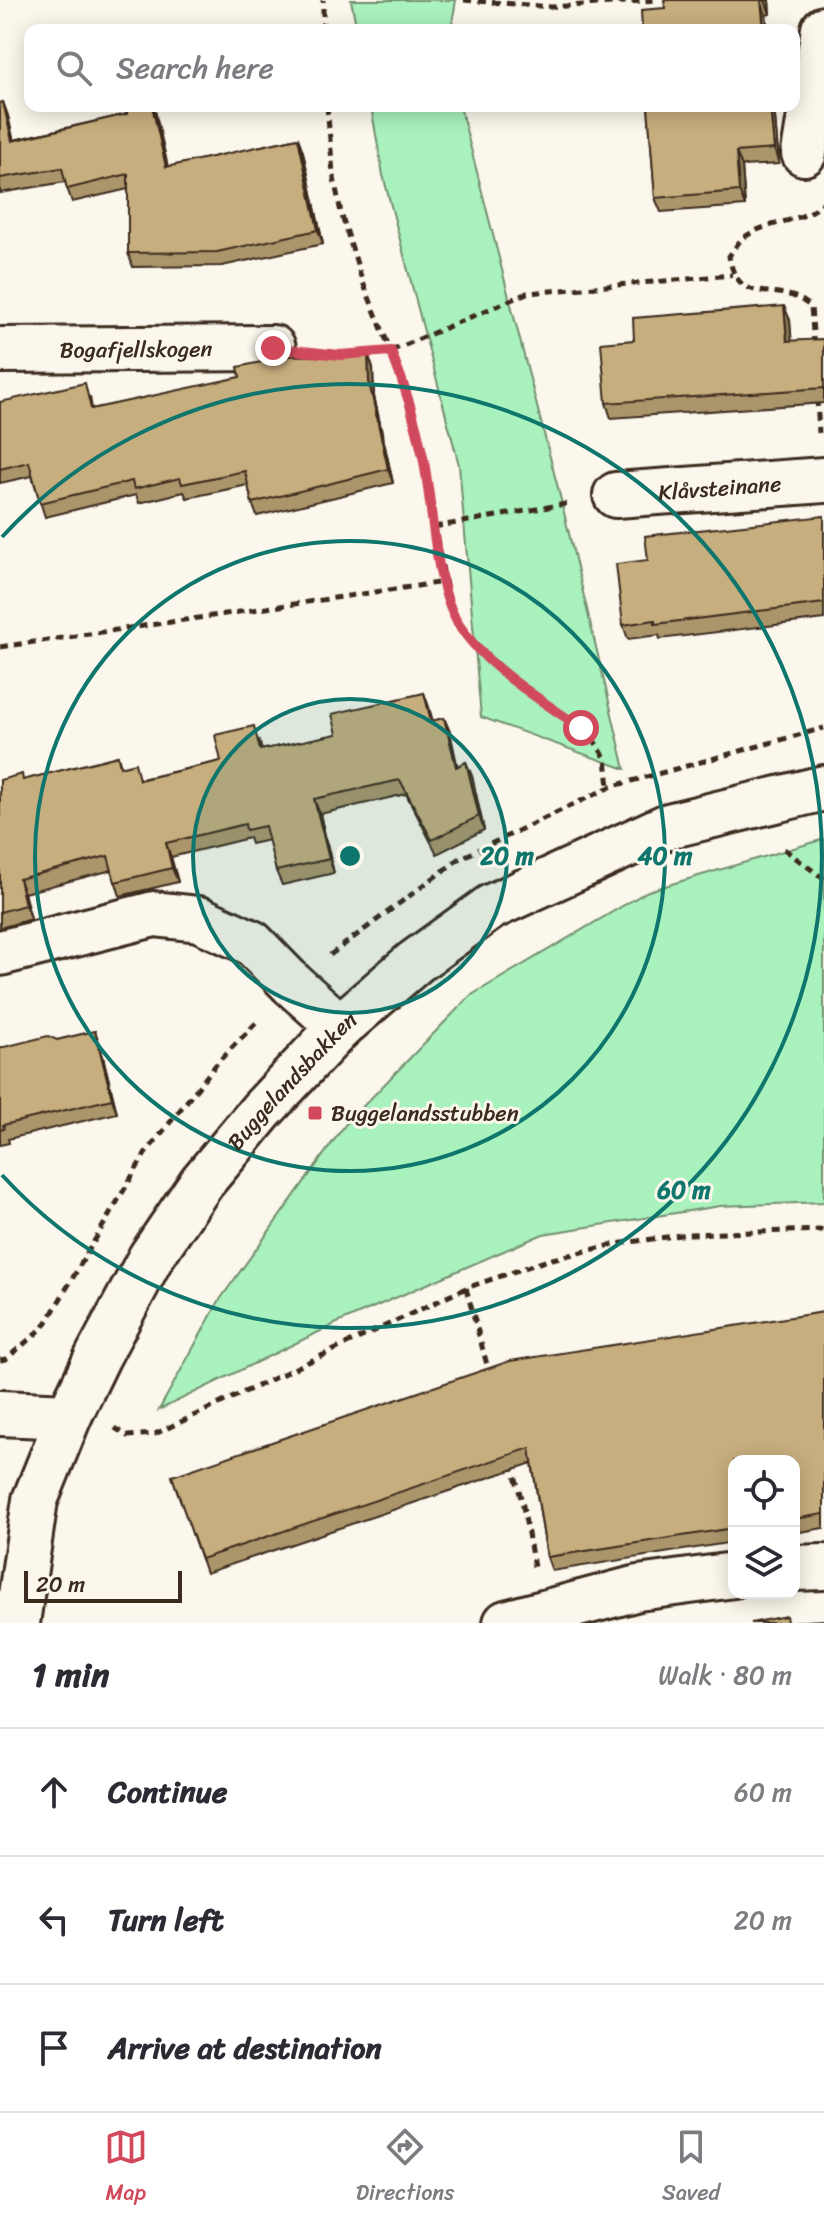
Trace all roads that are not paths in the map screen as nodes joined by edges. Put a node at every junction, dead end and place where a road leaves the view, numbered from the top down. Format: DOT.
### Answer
graph roads {
  1 [pos="824,29"];
  2 [pos="804,153"];
  3 [pos="273,348"];
  4 [pos="0,350"];
  5 [pos="823,480"];
  6 [pos="616,495"];
  7 [pos="824,788"];
  8 [pos="0,953"];
  9 [pos="340,1027"];
  10 [pos="0,1413"];
  11 [pos="69,1416"];
  12 [pos="17,1495"];
  13 [pos="824,1567"];
  14 [pos="800,1568"];
  15 [pos="728,1576"];
  16 [pos="524,1618"];
  17 [pos="17,1623"];
  1 -- 2 [label="street"];
  3 -- 4 [label="street, Bogafjellskogen"];
  5 -- 6 [label="street, Klåvsteinane"];
  7 -- 9 [label="street, Buggelandsbakken"];
  8 -- 9 [label="street"];
  9 -- 11 [label="street, Buggelandsbakken"];
  10 -- 11 [label="street"];
  11 -- 12 [label="street, Buggelandsbakken"];
  12 -- 17 [label="street, Buggelandsbakken"];
  13 -- 14 [label="street"];
  15 -- 16 [label="street"];
}
